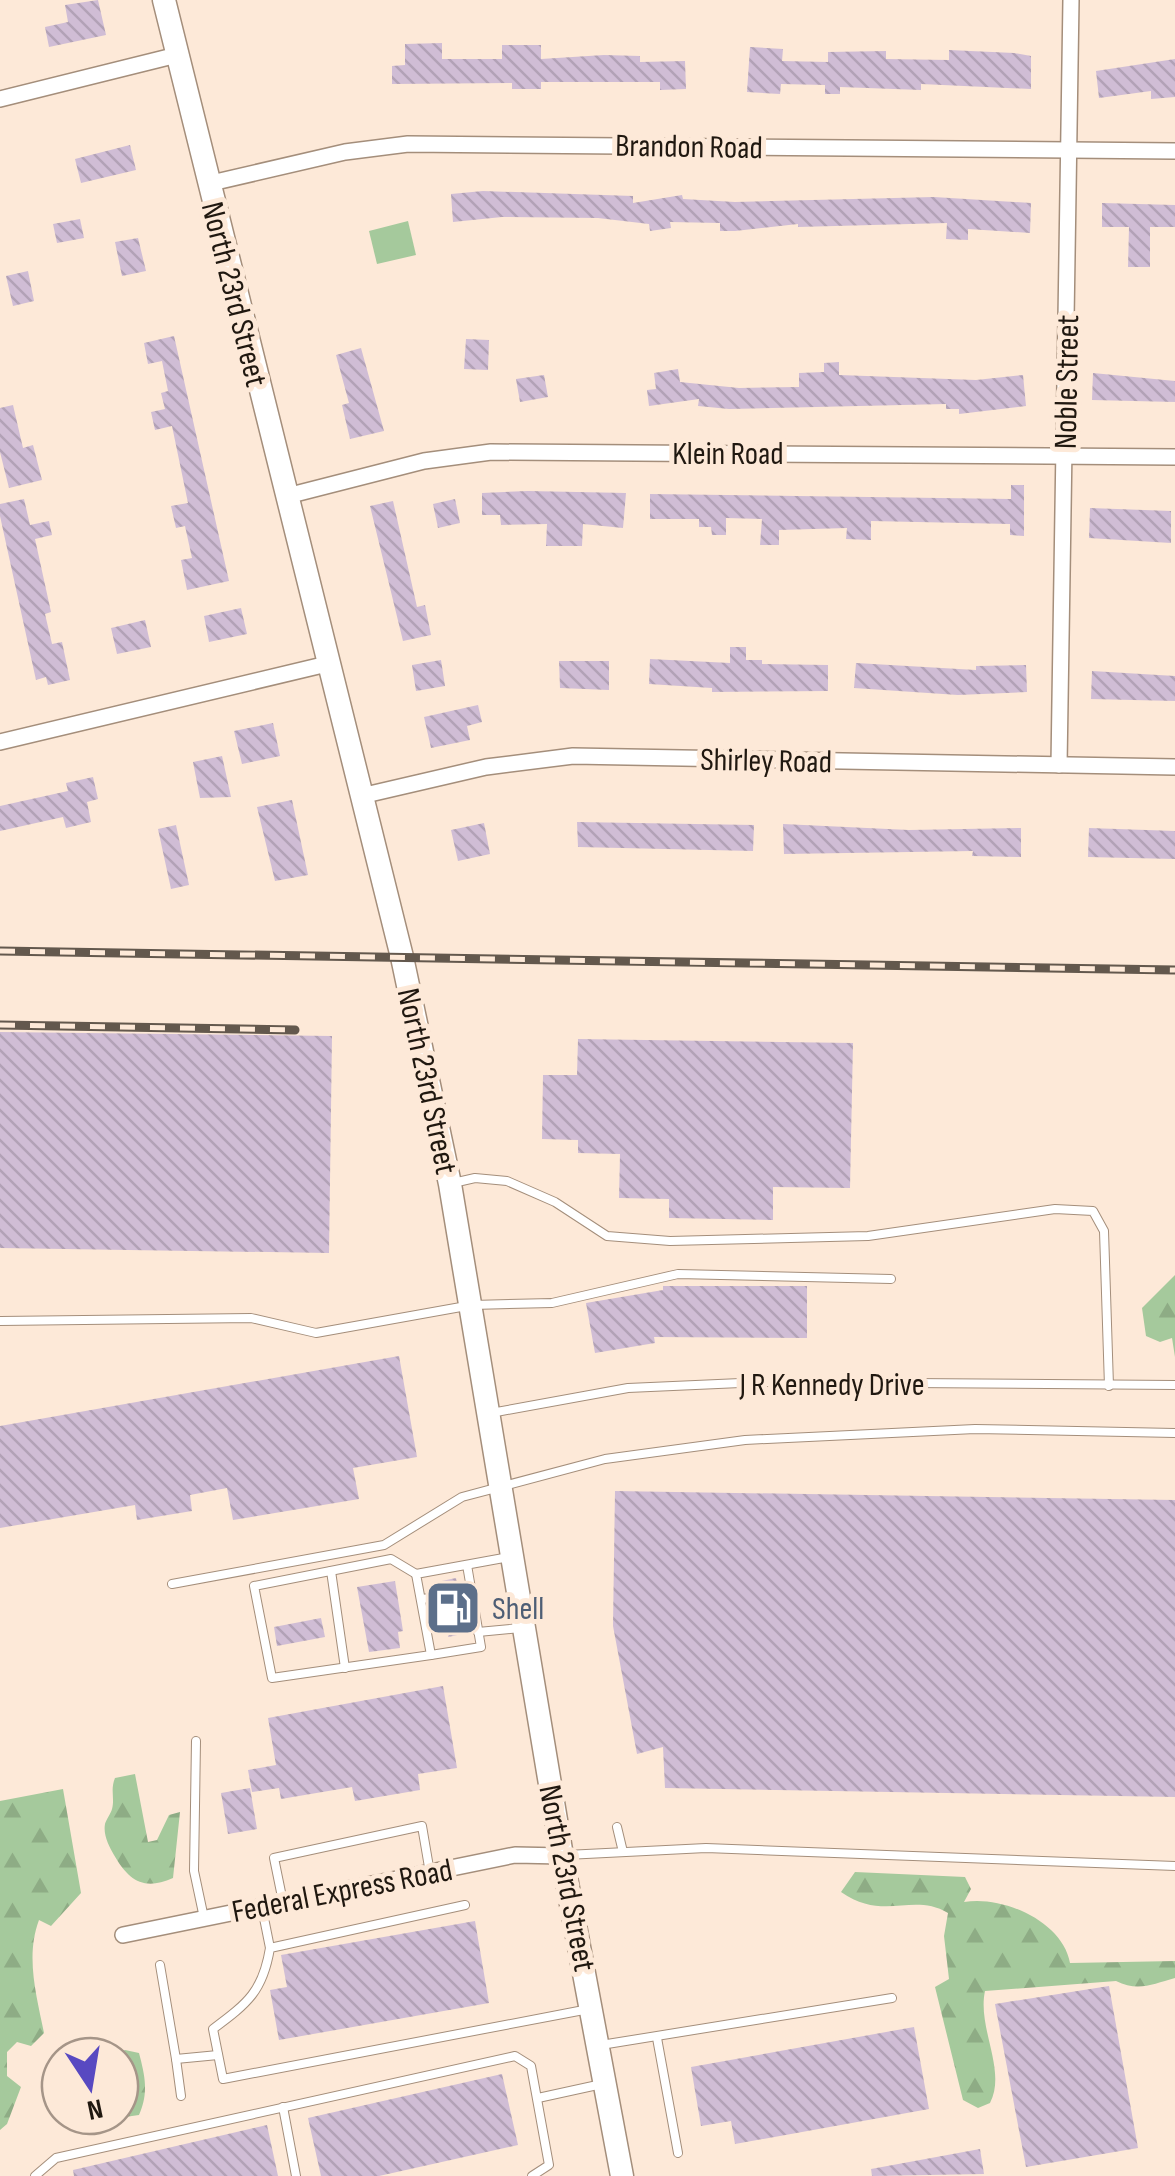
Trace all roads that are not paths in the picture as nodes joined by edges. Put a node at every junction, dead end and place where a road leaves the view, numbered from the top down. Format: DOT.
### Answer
graph roads {
  1 [pos="164,0"];
  2 [pos="1070,0"];
  3 [pos="177,55"];
  4 [pos="0,99"];
  5 [pos="1070,151"];
  6 [pos="1175,152"];
  7 [pos="208,184"];
  8 [pos="1064,454"];
  9 [pos="1175,457"];
  10 [pos="286,496"];
  11 [pos="327,664"];
  12 [pos="0,742"];
  13 [pos="1059,765"];
  14 [pos="1175,767"];
  15 [pos="361,796"];
  16 [pos="450,1184"];
  17 [pos="890,1279"];
  18 [pos="472,1304"];
  19 [pos="0,1321"];
  20 [pos="1175,1384"];
  21 [pos="1109,1386"];
  22 [pos="490,1412"];
  23 [pos="1175,1433"];
  24 [pos="502,1488"];
  25 [pos="513,1557"];
  26 [pos="466,1565"];
  27 [pos="331,1571"];
  28 [pos="416,1574"];
  29 [pos="172,1584"];
  30 [pos="471,1591"];
  31 [pos="460,1593"];
  32 [pos="440,1596"];
  33 [pos="421,1599"];
  34 [pos="476,1618"];
  35 [pos="465,1620"];
  36 [pos="445,1623"];
  37 [pos="426,1627"];
  38 [pos="524,1628"];
  39 [pos="478,1632"];
  40 [pos="432,1656"];
  41 [pos="345,1668"];
  42 [pos="196,1741"];
  43 [pos="617,1827"];
  44 [pos="623,1852"];
  45 [pos="562,1856"];
  46 [pos="1175,1866"];
  47 [pos="430,1874"];
  48 [pos="283,1902"];
  49 [pos="465,1905"];
  50 [pos="262,1906"];
  51 [pos="204,1918"];
  52 [pos="123,1934"];
  53 [pos="270,1948"];
  54 [pos="160,1964"];
  55 [pos="892,1998"];
  56 [pos="593,2008"];
  57 [pos="656,2038"];
  58 [pos="599,2045"];
  59 [pos="218,2054"];
  60 [pos="176,2059"];
  61 [pos="606,2083"];
  62 [pos="181,2096"];
  63 [pos="538,2098"];
  64 [pos="283,2106"];
  65 [pos="678,2153"];
  66 [pos="35,2176"];
  67 [pos="296,2176"];
  68 [pos="532,2176"];
  69 [pos="622,2176"];
  1 -- 3 [label="main road, North 23rd Street"];
  2 -- 5 [label="street, Noble Street"];
  3 -- 4 [label="street"];
  3 -- 7 [label="main road, North 23rd Street"];
  5 -- 6 [label="street, Brandon Road"];
  5 -- 7 [label="street, Brandon Road"];
  5 -- 8 [label="street, Noble Street"];
  7 -- 10 [label="main road, North 23rd Street"];
  8 -- 9 [label="street, Klein Road"];
  8 -- 10 [label="street, Klein Road"];
  8 -- 13 [label="street, Noble Street"];
  10 -- 11 [label="main road, North 23rd Street"];
  11 -- 12 [label="street"];
  11 -- 15 [label="main road, North 23rd Street"];
  13 -- 14 [label="street, Shirley Road"];
  13 -- 15 [label="street, Shirley Road"];
  15 -- 16 [label="main road, North 23rd Street"];
  16 -- 18 [label="main road, North 23rd Street"];
  16 -- 21 [label="lane"];
  17 -- 18 [label="lane"];
  18 -- 19 [label="lane"];
  18 -- 22 [label="main road, North 23rd Street"];
  20 -- 21 [label="lane, J R Kennedy Drive"];
  21 -- 22 [label="lane, J R Kennedy Drive"];
  22 -- 24 [label="main road, North 23rd Street"];
  23 -- 24 [label="lane"];
  24 -- 25 [label="main road, North 23rd Street"];
  24 -- 29 [label="lane"];
  25 -- 26 [label="lane"];
  25 -- 38 [label="main road, North 23rd Street"];
  26 -- 28 [label="lane"];
  26 -- 30 [label="lane"];
  27 -- 28 [label="lane"];
  27 -- 41 [label="lane"];
  27 -- 41 [label="lane"];
  28 -- 33 [label="lane"];
  30 -- 31 [label="lane"];
  30 -- 34 [label="lane"];
  32 -- 33 [label="lane"];
  33 -- 37 [label="lane"];
  34 -- 35 [label="lane"];
  34 -- 39 [label="lane"];
  36 -- 37 [label="lane"];
  37 -- 40 [label="lane"];
  38 -- 39 [label="lane"];
  38 -- 45 [label="main road, North 23rd Street"];
  39 -- 40 [label="lane"];
  40 -- 41 [label="lane"];
  42 -- 51 [label="lane"];
  43 -- 44 [label="lane"];
  44 -- 45 [label="lane"];
  44 -- 46 [label="lane"];
  45 -- 47 [label="street, Federal Express Road"];
  45 -- 56 [label="main road, North 23rd Street"];
  47 -- 48 [label="street, Federal Express Road"];
  47 -- 48 [label="lane"];
  48 -- 50 [label="street, Federal Express Road"];
  49 -- 53 [label="lane"];
  50 -- 51 [label="street, Federal Express Road"];
  50 -- 53 [label="lane"];
  51 -- 52 [label="street, Federal Express Road"];
  53 -- 59 [label="lane"];
  54 -- 60 [label="lane"];
  55 -- 57 [label="lane"];
  56 -- 58 [label="main road, North 23rd Street"];
  56 -- 59 [label="lane"];
  57 -- 58 [label="lane"];
  57 -- 65 [label="lane"];
  58 -- 61 [label="main road, North 23rd Street"];
  59 -- 60 [label="lane"];
  60 -- 62 [label="lane"];
  61 -- 63 [label="lane"];
  61 -- 69 [label="main road, North 23rd Street"];
  63 -- 64 [label="lane"];
  63 -- 68 [label="lane"];
  64 -- 66 [label="lane"];
  64 -- 67 [label="lane"];
}
